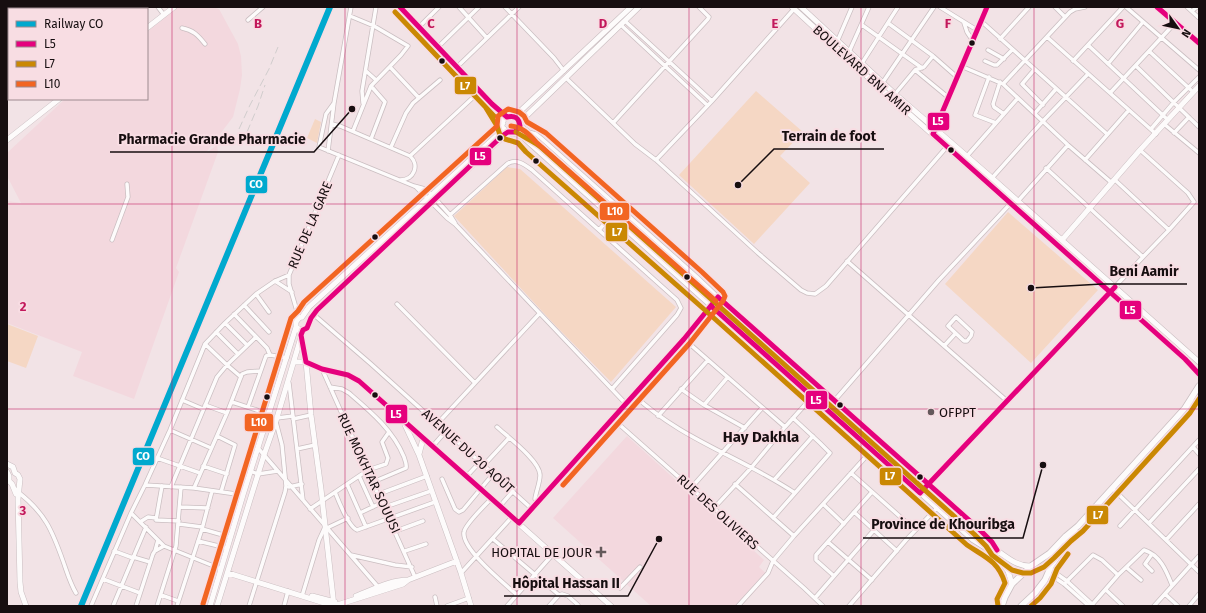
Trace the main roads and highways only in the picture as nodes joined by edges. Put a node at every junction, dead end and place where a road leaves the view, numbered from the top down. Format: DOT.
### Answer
graph roads {
  1 [pos="174,7"];
  2 [pos="400,7"];
  3 [pos="631,7"];
  4 [pos="639,7"];
  5 [pos="801,7"];
  6 [pos="987,7"];
  7 [pos="793,8"];
  8 [pos="1161,8"];
  9 [pos="148,27"];
  10 [pos="1199,43"];
  11 [pos="1199,86"];
  12 [pos="58,100"];
  13 [pos="492,104"];
  14 [pos="514,116"];
  15 [pos="507,117"];
  16 [pos="503,123"];
  17 [pos="520,124"];
  18 [pos="936,129"];
  19 [pos="508,131"];
  20 [pos="933,134"];
  21 [pos="7,140"];
  22 [pos="536,143"];
  23 [pos="949,144"];
  24 [pos="432,199"];
  25 [pos="1062,240"];
  26 [pos="715,302"];
  27 [pos="300,318"];
  28 [pos="308,323"];
  29 [pos="300,331"];
  30 [pos="294,362"];
  31 [pos="306,362"];
  32 [pos="1199,362"];
  33 [pos="1199,374"];
  34 [pos="1199,386"];
  35 [pos="1199,400"];
  36 [pos="1185,408"];
  37 [pos="402,420"];
  38 [pos="421,437"];
  39 [pos="414,443"];
  40 [pos="432,447"];
  41 [pos="419,453"];
  42 [pos="7,464"];
  43 [pos="15,473"];
  44 [pos="9,479"];
  45 [pos="18,482"];
  46 [pos="18,499"];
  47 [pos="519,523"];
  48 [pos="1078,526"];
  49 [pos="996,552"];
  50 [pos="457,561"];
  51 [pos="1040,561"];
  52 [pos="1031,566"];
  53 [pos="1049,571"];
  54 [pos="229,572"];
  55 [pos="257,580"];
  56 [pos="1012,584"];
  57 [pos="303,594"];
  58 [pos="605,604"];
  59 [pos="1004,604"];
  60 [pos="333,605"];
  61 [pos="26,606"];
  62 [pos="210,606"];
  63 [pos="217,606"];
  64 [pos="471,606"];
  65 [pos="611,606"];
  66 [pos="1021,606"];
  1 -- 9 [label="main road"];
  2 -- 13 [label="main road"];
  3 -- 14 [label="main road"];
  4 -- 17 [label="main road"];
  5 -- 18 [label="main road, BOULEVARD BNI AMIR"];
  6 -- 18 [label="main road"];
  7 -- 20 [label="main road, BOULEVARD BNI AMIR"];
  8 -- 10 [label="main road"];
  11 -- 25 [label="main road"];
  12 -- 21 [label="main road"];
  13 -- 15 [label="main road"];
  13 -- 16 [label="main road"];
  14 -- 15 [label="main road"];
  14 -- 17 [label="main road"];
  15 -- 16 [label="main road"];
  16 -- 19 [label="main road"];
  17 -- 19 [label="main road"];
  17 -- 22 [label="main road"];
  18 -- 20 [label="main road"];
  18 -- 23 [label="main road, BOULEVARD BNI AMIR"];
  19 -- 22 [label="main road"];
  19 -- 24 [label="main road"];
  20 -- 23 [label="main road, BOULEVARD BNI AMIR"];
  22 -- 26 [label="main road"];
  23 -- 25 [label="main road, BOULEVARD BNI AMIR"];
  23 -- 33 [label="main road, BOULEVARD BNI AMIR"];
  24 -- 27 [label="main road"];
  24 -- 28 [label="main road"];
  25 -- 32 [label="main road, BOULEVARD BNI AMIR"];
  26 -- 47 [label="main road"];
  26 -- 49 [label="main road"];
  27 -- 28 [label="main road"];
  27 -- 29 [label="main road"];
  28 -- 29 [label="main road"];
  29 -- 30 [label="main road"];
  29 -- 31 [label="main road"];
  29 -- 62 [label="main road"];
  30 -- 31 [label="main road"];
  30 -- 54 [label="main road"];
  31 -- 37 [label="main road"];
  31 -- 60 [label="main road"];
  34 -- 36 [label="main road"];
  35 -- 36 [label="main road"];
  36 -- 48 [label="main road"];
  37 -- 38 [label="main road"];
  37 -- 39 [label="main road"];
  38 -- 39 [label="main road"];
  38 -- 40 [label="main road"];
  38 -- 41 [label="main road"];
  39 -- 41 [label="main road"];
  40 -- 41 [label="main road"];
  40 -- 47 [label="main road"];
  41 -- 50 [label="main road"];
  42 -- 43 [label="main road"];
  43 -- 44 [label="main road"];
  43 -- 45 [label="main road"];
  44 -- 45 [label="main road"];
  44 -- 46 [label="main road"];
  45 -- 46 [label="main road"];
  46 -- 61 [label="main road"];
  47 -- 58 [label="main road"];
  48 -- 51 [label="main road"];
  48 -- 53 [label="main road"];
  49 -- 52 [label="main road"];
  49 -- 56 [label="main road"];
  50 -- 60 [label="main road"];
  50 -- 64 [label="main road"];
  51 -- 52 [label="main road"];
  51 -- 53 [label="main road"];
  52 -- 56 [label="main road"];
  53 -- 66 [label="main road"];
  54 -- 55 [label="main road"];
  54 -- 63 [label="main road"];
  55 -- 57 [label="main road"];
  55 -- 57 [label="main road"];
  56 -- 59 [label="main road"];
  57 -- 60 [label="main road"];
  58 -- 65 [label="main road"];
}
